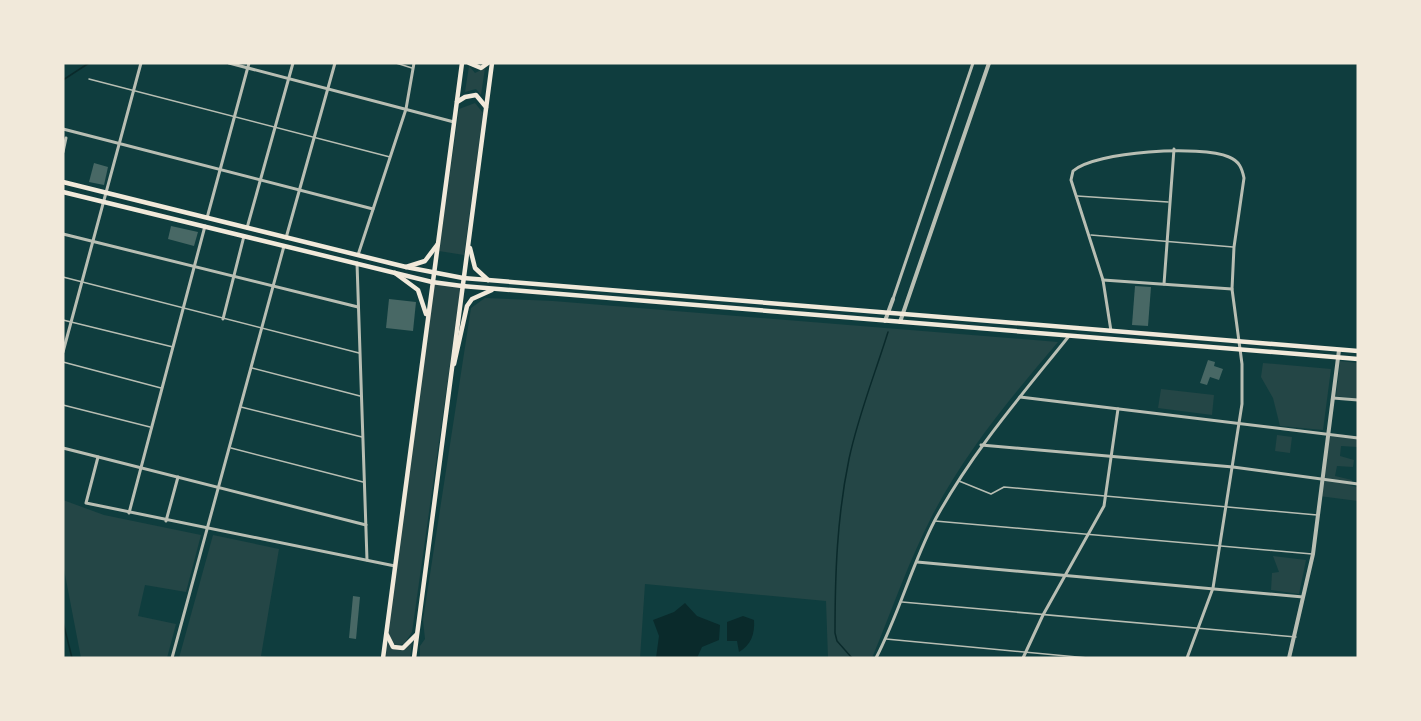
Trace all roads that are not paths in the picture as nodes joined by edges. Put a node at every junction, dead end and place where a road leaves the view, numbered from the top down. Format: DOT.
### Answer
graph roads {
  1 [pos="141,63"];
  2 [pos="229,63"];
  3 [pos="293,63"];
  4 [pos="335,63"];
  5 [pos="396,63"];
  6 [pos="462,63"];
  7 [pos="469,63"];
  8 [pos="490,63"];
  9 [pos="973,63"];
  10 [pos="989,63"];
  11 [pos="249,65"];
  12 [pos="413,65"];
  13 [pos="289,78"];
  14 [pos="89,79"];
  15 [pos="328,88"];
  16 [pos="134,90"];
  17 [pos="457,102"];
  18 [pos="486,107"];
  19 [pos="406,109"];
  20 [pos="235,117"];
  21 [pos="454,122"];
  22 [pos="276,127"];
  23 [pos="63,129"];
  24 [pos="315,137"];
  25 [pos="66,138"];
  26 [pos="120,144"];
  27 [pos="1174,149"];
  28 [pos="63,152"];
  29 [pos="391,157"];
  30 [pos="220,170"];
  31 [pos="261,181"];
  32 [pos="63,182"];
  33 [pos="300,191"];
  34 [pos="63,192"];
  35 [pos="107,193"];
  36 [pos="1076,196"];
  37 [pos="103,201"];
  38 [pos="1170,202"];
  39 [pos="373,209"];
  40 [pos="207,218"];
  41 [pos="205,226"];
  42 [pos="247,228"];
  43 [pos="63,234"];
  44 [pos="1089,235"];
  45 [pos="244,236"];
  46 [pos="286,238"];
  47 [pos="469,238"];
  48 [pos="92,242"];
  49 [pos="1166,242"];
  50 [pos="438,243"];
  51 [pos="284,246"];
  52 [pos="1234,247"];
  53 [pos="358,255"];
  54 [pos="357,263"];
  55 [pos="194,267"];
  56 [pos="406,267"];
  57 [pos="395,273"];
  58 [pos="433,273"];
  59 [pos="234,277"];
  60 [pos="63,278"];
  61 [pos="463,278"];
  62 [pos="488,280"];
  63 [pos="1103,280"];
  64 [pos="82,282"];
  65 [pos="432,282"];
  66 [pos="1164,284"];
  67 [pos="462,286"];
  68 [pos="273,287"];
  69 [pos="1232,289"];
  70 [pos="492,290"];
  71 [pos="893,299"];
  72 [pos="358,307"];
  73 [pos="183,309"];
  74 [pos="888,313"];
  75 [pos="903,314"];
  76 [pos="224,319"];
  77 [pos="63,320"];
  78 [pos="885,321"];
  79 [pos="71,322"];
  80 [pos="427,322"];
  81 [pos="900,323"];
  82 [pos="262,329"];
  83 [pos="1111,331"];
  84 [pos="1069,336"];
  85 [pos="1240,341"];
  86 [pos="173,347"];
  87 [pos="1241,350"];
  88 [pos="1339,350"];
  89 [pos="1358,351"];
  90 [pos="63,352"];
  91 [pos="360,354"];
  92 [pos="1338,358"];
  93 [pos="1358,359"];
  94 [pos="63,362"];
  95 [pos="252,368"];
  96 [pos="450,375"];
  97 [pos="162,388"];
  98 [pos="361,397"];
  99 [pos="1020,397"];
  100 [pos="1333,398"];
  101 [pos="1358,400"];
  102 [pos="63,405"];
  103 [pos="242,407"];
  104 [pos="1118,409"];
  105 [pos="1239,424"];
  106 [pos="152,428"];
  107 [pos="1327,433"];
  108 [pos="363,437"];
  109 [pos="1358,438"];
  110 [pos="981,445"];
  111 [pos="63,448"];
  112 [pos="231,448"];
  113 [pos="1112,455"];
  114 [pos="98,457"];
  115 [pos="1233,467"];
  116 [pos="140,468"];
  117 [pos="178,477"];
  118 [pos="1321,480"];
  119 [pos="958,481"];
  120 [pos="364,482"];
  121 [pos="1358,484"];
  122 [pos="219,488"];
  123 [pos="1108,496"];
  124 [pos="1227,507"];
  125 [pos="129,513"];
  126 [pos="1318,516"];
  127 [pos="166,521"];
  128 [pos="934,521"];
  129 [pos="366,525"];
  130 [pos="207,529"];
  131 [pos="1089,534"];
  132 [pos="1220,546"];
  133 [pos="1313,554"];
  134 [pos="367,560"];
  135 [pos="917,562"];
  136 [pos="395,566"];
  137 [pos="1066,574"];
  138 [pos="1213,588"];
  139 [pos="1304,597"];
  140 [pos="902,602"];
  141 [pos="1043,615"];
  142 [pos="1200,628"];
  143 [pos="386,632"];
  144 [pos="417,633"];
  145 [pos="1296,637"];
  146 [pos="886,639"];
  147 [pos="1024,653"];
  148 [pos="172,658"];
  149 [pos="382,658"];
  150 [pos="414,658"];
  151 [pos="876,658"];
  152 [pos="1023,658"];
  153 [pos="1088,658"];
  154 [pos="1187,658"];
  155 [pos="1289,658"];
  1 -- 16 [label="street"];
  2 -- 11 [label="street"];
  3 -- 13 [label="street"];
  4 -- 15 [label="street"];
  5 -- 12 [label="lane"];
  6 -- 17 [label="main road"];
  7 -- 8 [label="main road"];
  8 -- 18 [label="main road"];
  9 -- 71 [label="street"];
  10 -- 75 [label="street"];
  11 -- 13 [label="street"];
  11 -- 20 [label="street"];
  12 -- 19 [label="street"];
  13 -- 15 [label="street"];
  13 -- 22 [label="street"];
  14 -- 16 [label="lane"];
  15 -- 19 [label="street"];
  15 -- 24 [label="street"];
  16 -- 20 [label="lane"];
  16 -- 26 [label="street"];
  17 -- 18 [label="main road"];
  17 -- 21 [label="main road"];
  18 -- 47 [label="main road"];
  19 -- 21 [label="street"];
  19 -- 29 [label="street"];
  20 -- 22 [label="lane"];
  20 -- 30 [label="street"];
  21 -- 50 [label="main road"];
  22 -- 24 [label="lane"];
  22 -- 31 [label="street"];
  23 -- 26 [label="street"];
  24 -- 29 [label="lane"];
  24 -- 33 [label="street"];
  25 -- 28 [label="street"];
  26 -- 30 [label="street"];
  26 -- 35 [label="street"];
  27 -- 36 [label="street"];
  27 -- 38 [label="street"];
  27 -- 52 [label="street"];
  29 -- 39 [label="street"];
  30 -- 31 [label="street"];
  30 -- 40 [label="street"];
  31 -- 33 [label="street"];
  31 -- 42 [label="street"];
  32 -- 35 [label="main road"];
  33 -- 39 [label="street"];
  33 -- 46 [label="street"];
  34 -- 37 [label="main road"];
  35 -- 37 [label="street"];
  35 -- 40 [label="main road"];
  36 -- 38 [label="lane"];
  36 -- 44 [label="street"];
  37 -- 41 [label="main road"];
  37 -- 48 [label="street"];
  38 -- 49 [label="street"];
  39 -- 53 [label="street"];
  40 -- 42 [label="main road"];
  41 -- 45 [label="main road"];
  41 -- 55 [label="street"];
  42 -- 46 [label="main road"];
  43 -- 48 [label="street"];
  44 -- 49 [label="lane"];
  44 -- 63 [label="street"];
  45 -- 51 [label="main road"];
  45 -- 59 [label="street"];
  46 -- 53 [label="main road"];
  47 -- 61 [label="main road"];
  47 -- 62 [label="main road"];
  48 -- 55 [label="street"];
  48 -- 64 [label="street"];
  49 -- 52 [label="lane"];
  49 -- 66 [label="street"];
  50 -- 56 [label="main road"];
  50 -- 58 [label="main road"];
  51 -- 54 [label="main road"];
  51 -- 68 [label="street"];
  52 -- 69 [label="street"];
  53 -- 56 [label="main road"];
  54 -- 57 [label="main road"];
  54 -- 72 [label="street"];
  55 -- 59 [label="street"];
  55 -- 73 [label="street"];
  56 -- 58 [label="main road"];
  57 -- 65 [label="main road"];
  57 -- 80 [label="main road"];
  58 -- 61 [label="main road"];
  58 -- 65 [label="main road"];
  59 -- 68 [label="street"];
  59 -- 76 [label="street"];
  60 -- 64 [label="lane"];
  61 -- 62 [label="main road"];
  61 -- 67 [label="main road"];
  62 -- 74 [label="main road"];
  63 -- 66 [label="street"];
  63 -- 83 [label="street"];
  64 -- 73 [label="lane"];
  64 -- 79 [label="street"];
  65 -- 67 [label="main road"];
  65 -- 80 [label="main road"];
  66 -- 69 [label="street"];
  67 -- 70 [label="main road"];
  67 -- 96 [label="main road"];
  68 -- 72 [label="street"];
  68 -- 82 [label="street"];
  69 -- 85 [label="street"];
  70 -- 78 [label="main road"];
  70 -- 96 [label="main road"];
  71 -- 74 [label="street"];
  72 -- 91 [label="street"];
  73 -- 76 [label="lane"];
  73 -- 86 [label="street"];
  74 -- 75 [label="main road"];
  74 -- 78 [label="street"];
  75 -- 81 [label="street"];
  75 -- 83 [label="main road"];
  76 -- 82 [label="lane"];
  77 -- 79 [label="lane"];
  78 -- 81 [label="main road"];
  79 -- 86 [label="lane"];
  79 -- 90 [label="street"];
  80 -- 136 [label="main road"];
  81 -- 84 [label="main road"];
  82 -- 91 [label="lane"];
  82 -- 95 [label="street"];
  83 -- 85 [label="main road"];
  84 -- 87 [label="main road"];
  84 -- 99 [label="street"];
  85 -- 87 [label="street"];
  85 -- 88 [label="main road"];
  86 -- 97 [label="street"];
  87 -- 92 [label="main road"];
  87 -- 105 [label="street"];
  88 -- 89 [label="main road"];
  88 -- 92 [label="street"];
  91 -- 98 [label="street"];
  92 -- 93 [label="main road"];
  92 -- 100 [label="street"];
  94 -- 97 [label="lane"];
  95 -- 98 [label="lane"];
  95 -- 103 [label="street"];
  96 -- 144 [label="main road"];
  97 -- 106 [label="street"];
  98 -- 108 [label="street"];
  99 -- 104 [label="street"];
  99 -- 110 [label="street"];
  100 -- 101 [label="street"];
  100 -- 107 [label="street"];
  102 -- 106 [label="lane"];
  103 -- 108 [label="lane"];
  103 -- 112 [label="street"];
  104 -- 105 [label="street"];
  104 -- 113 [label="street"];
  105 -- 107 [label="street"];
  105 -- 115 [label="street"];
  106 -- 116 [label="street"];
  107 -- 109 [label="street"];
  107 -- 118 [label="street"];
  108 -- 120 [label="street"];
  110 -- 113 [label="street"];
  110 -- 119 [label="street"];
  111 -- 114 [label="street"];
  112 -- 120 [label="lane"];
  112 -- 122 [label="street"];
  113 -- 115 [label="street"];
  113 -- 123 [label="street"];
  114 -- 116 [label="street"];
  114 -- 125 [label="street"];
  115 -- 118 [label="street"];
  115 -- 124 [label="street"];
  116 -- 117 [label="street"];
  116 -- 125 [label="street"];
  117 -- 122 [label="street"];
  117 -- 127 [label="street"];
  118 -- 121 [label="street"];
  118 -- 126 [label="street"];
  119 -- 123 [label="lane"];
  119 -- 128 [label="street"];
  120 -- 129 [label="street"];
  122 -- 129 [label="street"];
  122 -- 130 [label="street"];
  123 -- 124 [label="lane"];
  123 -- 131 [label="street"];
  124 -- 126 [label="lane"];
  124 -- 132 [label="street"];
  125 -- 127 [label="street"];
  126 -- 133 [label="street"];
  127 -- 130 [label="street"];
  128 -- 131 [label="lane"];
  128 -- 135 [label="street"];
  129 -- 134 [label="street"];
  130 -- 134 [label="street"];
  130 -- 148 [label="street"];
  131 -- 132 [label="lane"];
  131 -- 137 [label="street"];
  132 -- 133 [label="lane"];
  132 -- 138 [label="street"];
  133 -- 139 [label="street"];
  134 -- 136 [label="street"];
  135 -- 137 [label="street"];
  135 -- 140 [label="street"];
  136 -- 143 [label="main road"];
  137 -- 138 [label="street"];
  137 -- 141 [label="street"];
  138 -- 139 [label="street"];
  138 -- 142 [label="street"];
  139 -- 145 [label="street"];
  140 -- 141 [label="lane"];
  140 -- 146 [label="street"];
  141 -- 142 [label="lane"];
  141 -- 147 [label="street"];
  142 -- 145 [label="lane"];
  142 -- 154 [label="street"];
  143 -- 144 [label="main road"];
  143 -- 149 [label="main road"];
  144 -- 150 [label="main road"];
  145 -- 155 [label="street"];
  146 -- 147 [label="lane"];
  146 -- 151 [label="street"];
  147 -- 152 [label="street"];
  147 -- 153 [label="lane"];
}
